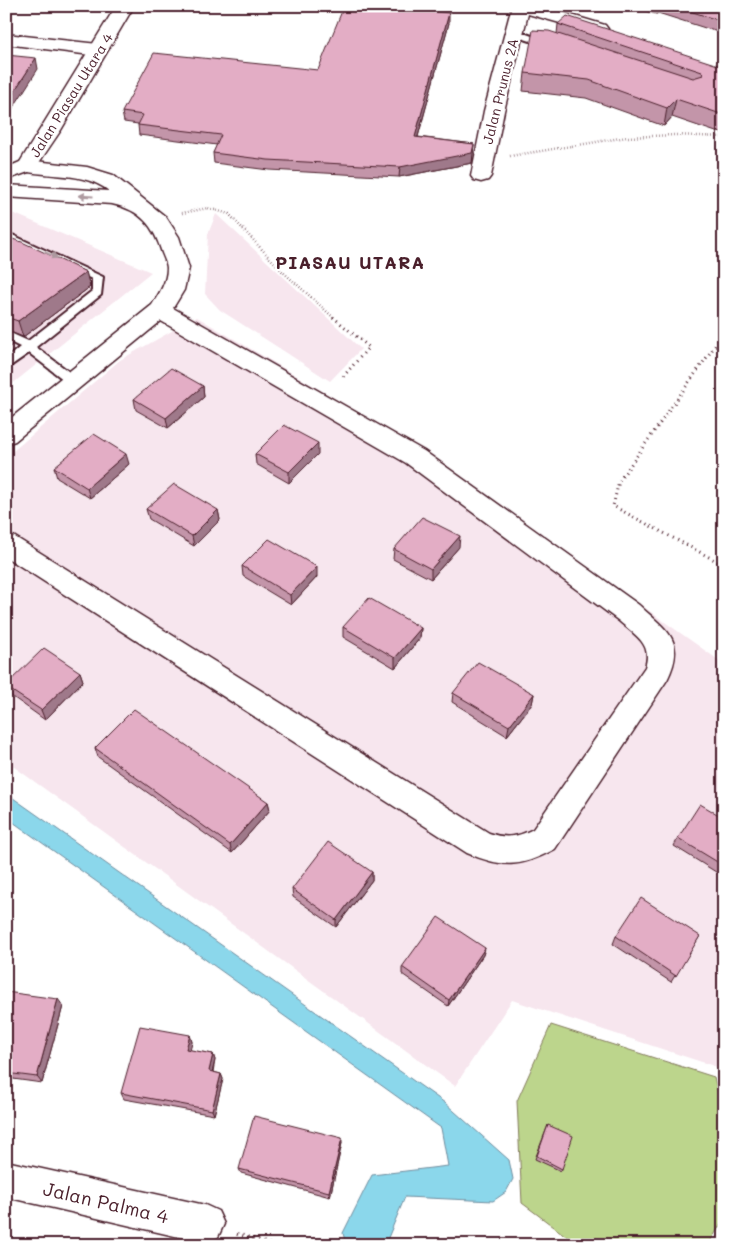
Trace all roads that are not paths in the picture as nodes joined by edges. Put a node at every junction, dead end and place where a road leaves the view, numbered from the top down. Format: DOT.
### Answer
graph roads {
  1 [pos="125,6"];
  2 [pos="521,6"];
  3 [pos="515,33"];
  4 [pos="618,35"];
  5 [pos="6,40"];
  6 [pos="561,48"];
  7 [pos="98,50"];
  8 [pos="6,164"];
  9 [pos="27,166"];
  10 [pos="483,167"];
  11 [pos="6,174"];
  12 [pos="6,190"];
  13 [pos="134,203"];
  14 [pos="6,235"];
  15 [pos="160,310"];
  16 [pos="6,335"];
  17 [pos="29,347"];
  18 [pos="6,365"];
  19 [pos="72,380"];
  20 [pos="6,435"];
  21 [pos="6,544"];
  22 [pos="6,1179"];
  23 [pos="205,1224"];
  1 -- 7 [label="street, Jalan Piasau Utara 4"];
  2 -- 3 [label="street, Jalan Prunus 2A"];
  2 -- 4 [label="street"];
  3 -- 6 [label="lane"];
  3 -- 10 [label="street, Jalan Prunus 2A"];
  5 -- 7 [label="street"];
  7 -- 9 [label="street, Jalan Piasau Utara 4"];
  8 -- 9 [label="street, Jalan Piasau Utara 4"];
  9 -- 11 [label="street"];
  9 -- 13 [label="street"];
  13 -- 12 [label="street, one-way"];
  13 -- 15 [label="street"];
  14 -- 17 [label="lane, one-way"];
  15 -- 19 [label="street"];
  15 -- 21 [label="street"];
  16 -- 17 [label="lane"];
  17 -- 18 [label="lane"];
  17 -- 19 [label="lane"];
  19 -- 20 [label="street"];
  22 -- 23 [label="street, Jalan Palma 4"];
}
